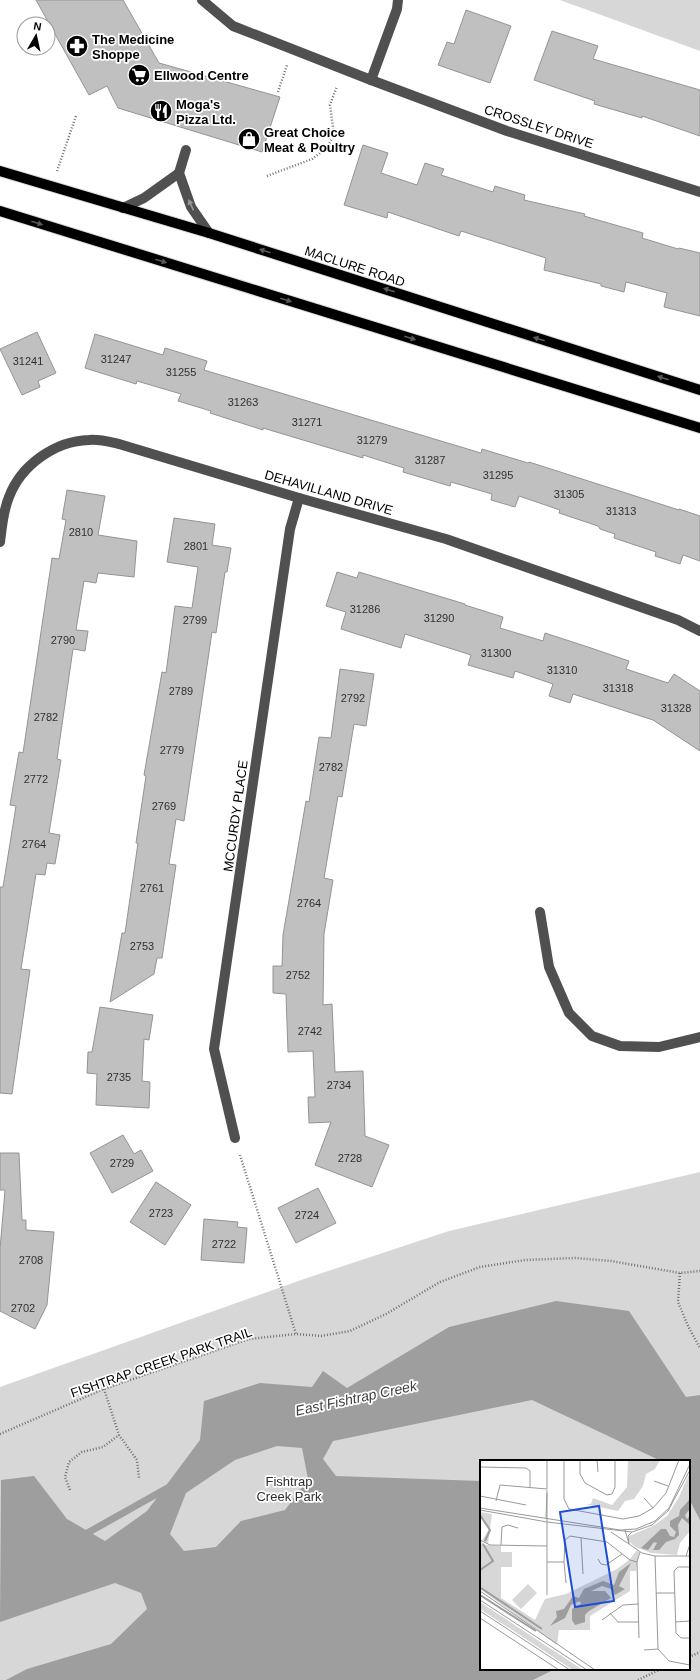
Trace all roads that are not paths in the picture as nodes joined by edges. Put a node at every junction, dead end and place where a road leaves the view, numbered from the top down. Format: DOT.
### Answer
graph roads {
  1 [pos="202,0"];
  2 [pos="398,0"];
  3 [pos="370,80"];
  4 [pos="186,150"];
  5 [pos="0,171"];
  6 [pos="179,173"];
  7 [pos="700,192"];
  8 [pos="123,208"];
  9 [pos="0,211"];
  10 [pos="209,233"];
  11 [pos="700,390"];
  12 [pos="700,428"];
  13 [pos="299,498"];
  14 [pos="0,542"];
  15 [pos="700,630"];
  16 [pos="540,912"];
  17 [pos="700,1037"];
  18 [pos="235,1138"];
  1 -- 3 [label="street, CROSSLEY DRIVE"];
  2 -- 3 [label="street"];
  3 -- 7 [label="street, CROSSLEY DRIVE"];
  4 -- 6 [label="street"];
  5 -- 8 [label="main road, MACLURE ROAD"];
  6 -- 8 [label="street"];
  10 -- 6 [label="street, one-way"];
  8 -- 10 [label="main road, MACLURE ROAD"];
  9 -- 12 [label="main road, one-way"];
  11 -- 10 [label="main road, MACLURE ROAD, one-way"];
  13 -- 14 [label="street, DEHAVILLAND DRIVE"];
  13 -- 15 [label="street, DEHAVILLAND DRIVE"];
  13 -- 18 [label="street, MCCURDY PLACE"];
  16 -- 17 [label="street"];
}
